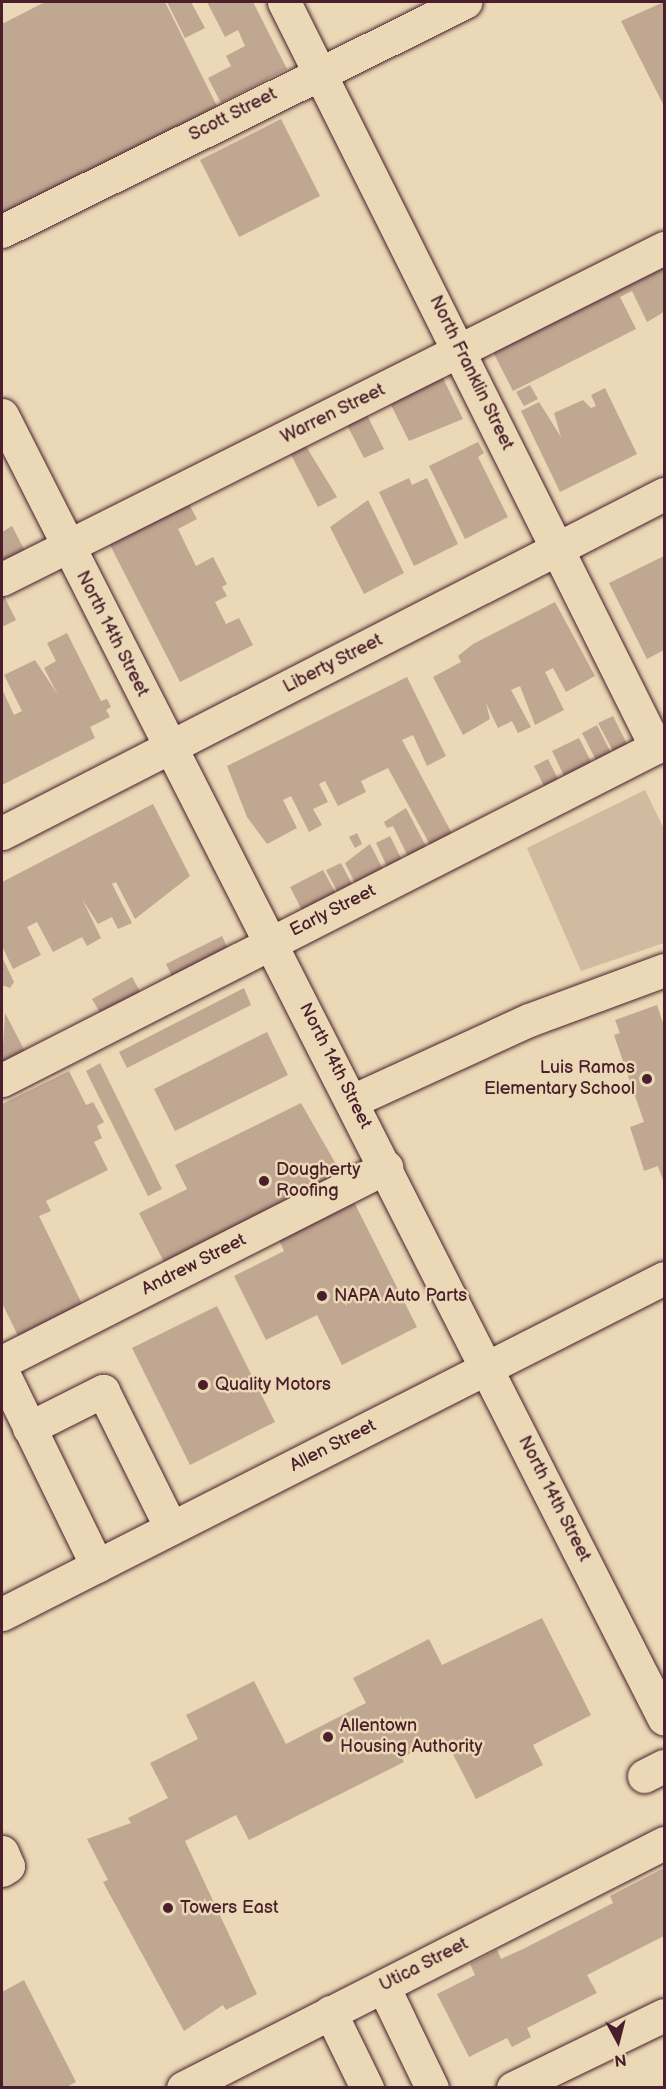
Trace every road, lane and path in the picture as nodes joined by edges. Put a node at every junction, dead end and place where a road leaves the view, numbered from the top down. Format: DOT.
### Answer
graph roads {
  1 [pos="284,2"];
  2 [pos="465,2"];
  3 [pos="319,72"];
  4 [pos="2,231"];
  5 [pos="664,248"];
  6 [pos="461,351"];
  7 [pos="2,415"];
  8 [pos="664,494"];
  9 [pos="66,545"];
  10 [pos="558,549"];
  11 [pos="2,579"];
  12 [pos="660,745"];
  13 [pos="171,748"];
  14 [pos="2,833"];
  15 [pos="271,943"];
  16 [pos="664,970"];
  17 [pos="2,1080"];
  18 [pos="352,1101"];
  19 [pos="386,1167"];
  20 [pos="664,1278"];
  21 [pos="2,1362"];
  22 [pos="488,1367"];
  23 [pos="2,1371"];
  24 [pos="29,1428"];
  25 [pos="171,1528"];
  26 [pos="97,1566"];
  27 [pos="2,1614"];
  28 [pos="664,1719"];
  29 [pos="664,1843"];
  30 [pos="382,1986"];
  31 [pos="330,2012"];
  32 [pos="664,2015"];
  33 [pos="183,2088"];
  34 [pos="367,2088"];
  35 [pos="432,2088"];
  36 [pos="513,2088"];
  1 -- 3 [label="street, North Franklin Street"];
  2 -- 3 [label="street, Scott Street"];
  3 -- 4 [label="street, Scott Street"];
  3 -- 6 [label="street, North Franklin Street"];
  5 -- 6 [label="street, Warren Street"];
  6 -- 9 [label="street, Warren Street"];
  6 -- 10 [label="street, North Franklin Street"];
  7 -- 9 [label="street, North 14th Street"];
  8 -- 10 [label="street, Liberty Street"];
  9 -- 11 [label="street, Warren Street"];
  9 -- 13 [label="street, North 14th Street"];
  10 -- 12 [label="street, North Franklin Street"];
  10 -- 13 [label="street, Liberty Street"];
  12 -- 15 [label="street, Early Street"];
  13 -- 14 [label="street, Liberty Street"];
  13 -- 15 [label="street, North 14th Street"];
  15 -- 17 [label="street, Early Street"];
  15 -- 18 [label="street, North 14th Street"];
  16 -- 18 [label="street"];
  18 -- 19 [label="street, North 14th Street"];
  19 -- 21 [label="street, Andrew Street"];
  19 -- 22 [label="street, North 14th Street"];
  20 -- 22 [label="street, Allen Street"];
  22 -- 25 [label="street, Allen Street"];
  22 -- 28 [label="street, North 14th Street"];
  23 -- 24 [label="street"];
  24 -- 25 [label="street"];
  24 -- 26 [label="street"];
  25 -- 26 [label="street, Allen Street"];
  26 -- 27 [label="street, Allen Street"];
  29 -- 30 [label="street, Utica Street"];
  30 -- 31 [label="street, Utica Street"];
  30 -- 35 [label="street"];
  31 -- 33 [label="street, Utica Street"];
  31 -- 34 [label="street"];
  32 -- 36 [label="street"];
}
